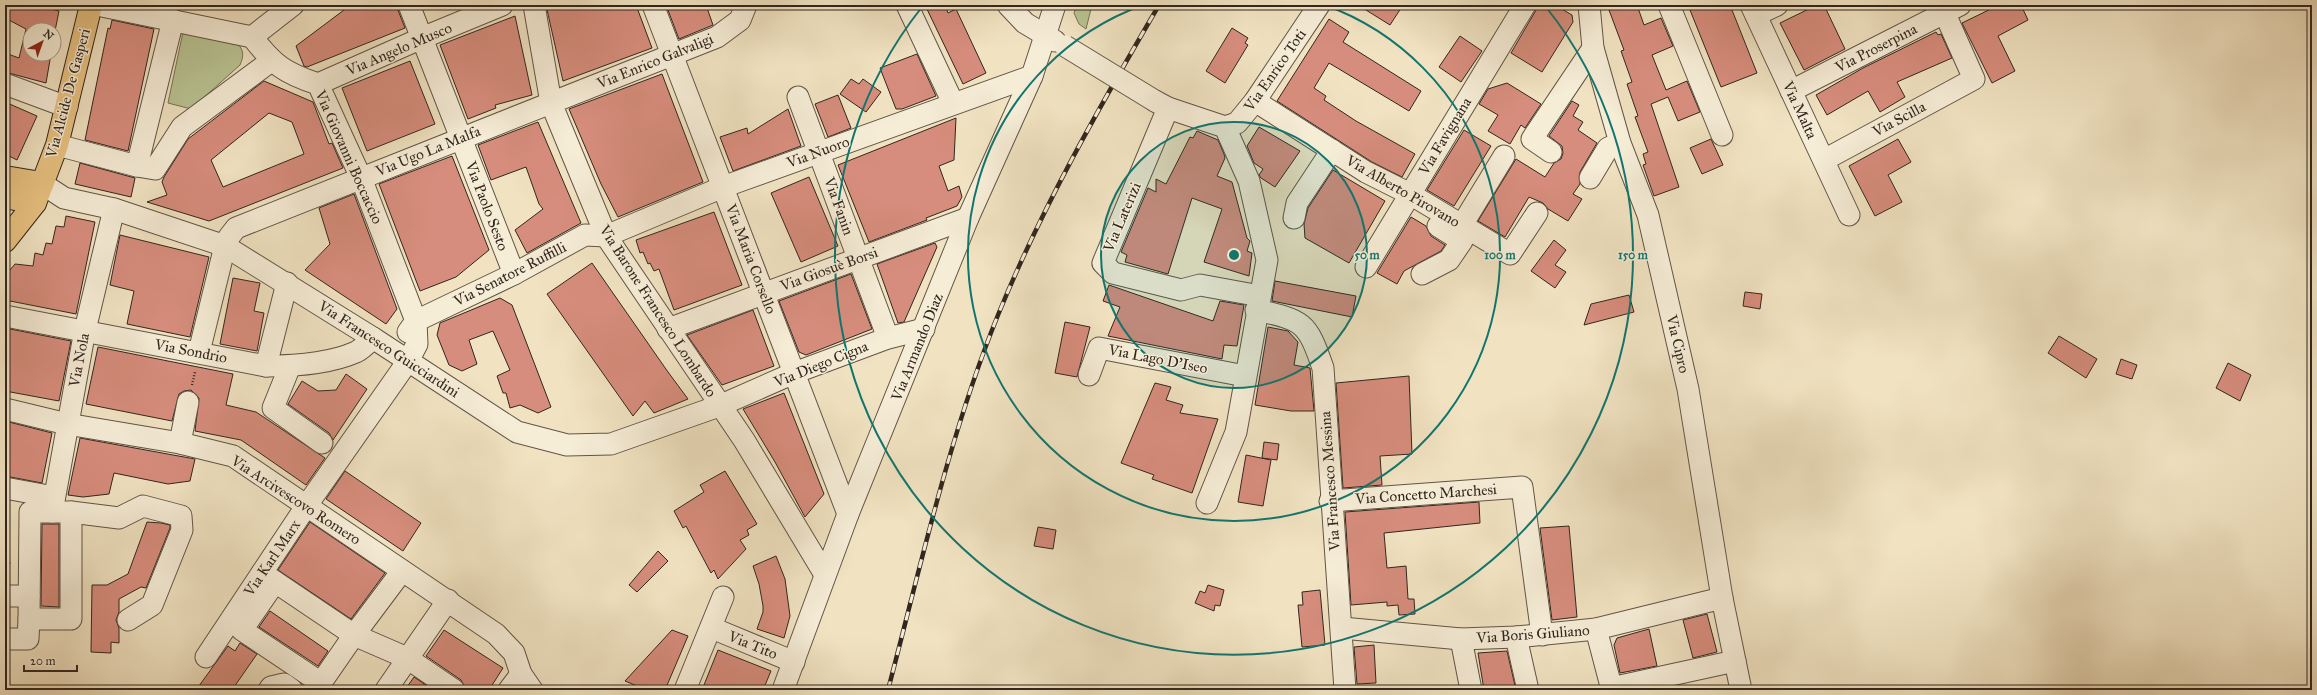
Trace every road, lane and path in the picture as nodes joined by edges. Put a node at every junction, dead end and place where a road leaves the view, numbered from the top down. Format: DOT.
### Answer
graph roads {
  1 [pos="91,5"];
  2 [pos="97,5"];
  3 [pos="293,5"];
  4 [pos="409,5"];
  5 [pos="502,5"];
  6 [pos="534,5"];
  7 [pos="653,5"];
  8 [pos="746,5"];
  9 [pos="907,5"];
  10 [pos="1008,5"];
  11 [pos="1055,5"];
  12 [pos="1319,5"];
  13 [pos="1525,5"];
  14 [pos="1589,5"];
  15 [pos="1668,5"];
  16 [pos="1777,5"];
  17 [pos="1949,8"];
  18 [pos="1754,10"];
  19 [pos="173,20"];
  20 [pos="1044,34"];
  21 [pos="252,36"];
  22 [pos="422,38"];
  23 [pos="1593,48"];
  24 [pos="672,54"];
  25 [pos="271,61"];
  26 [pos="1032,76"];
  27 [pos="5,84"];
  28 [pos="318,84"];
  29 [pos="1791,90"];
  30 [pos="798,97"];
  31 [pos="1255,101"];
  32 [pos="551,102"];
  33 [pos="953,104"];
  34 [pos="1161,104"];
  35 [pos="66,107"];
  36 [pos="1225,127"];
  37 [pos="1722,135"];
  38 [pos="461,138"];
  39 [pos="1620,143"];
  40 [pos="57,145"];
  41 [pos="1332,150"];
  42 [pos="819,152"];
  43 [pos="1551,152"];
  44 [pos="1504,156"];
  45 [pos="1824,160"];
  46 [pos="137,166"];
  47 [pos="5,177"];
  48 [pos="361,178"];
  49 [pos="1590,178"];
  50 [pos="723,187"];
  51 [pos="38,193"];
  52 [pos="5,197"];
  53 [pos="1407,200"];
  54 [pos="114,209"];
  55 [pos="1538,213"];
  56 [pos="1849,216"];
  57 [pos="968,218"];
  58 [pos="1294,218"];
  59 [pos="1462,225"];
  60 [pos="606,236"];
  61 [pos="5,241"];
  62 [pos="225,246"];
  63 [pos="858,259"];
  64 [pos="1366,267"];
  65 [pos="514,274"];
  66 [pos="1422,274"];
  67 [pos="287,283"];
  68 [pos="764,294"];
  69 [pos="1258,303"];
  70 [pos="5,316"];
  71 [pos="416,321"];
  72 [pos="668,329"];
  73 [pos="924,329"];
  74 [pos="85,330"];
  75 [pos="373,338"];
  76 [pos="888,338"];
  77 [pos="199,352"];
  78 [pos="401,357"];
  79 [pos="266,366"];
  80 [pos="290,366"];
  81 [pos="794,373"];
  82 [pos="1089,375"];
  83 [pos="1245,376"];
  84 [pos="188,402"];
  85 [pos="719,406"];
  86 [pos="5,409"];
  87 [pos="67,424"];
  88 [pos="180,443"];
  89 [pos="322,443"];
  90 [pos="5,488"];
  91 [pos="1330,501"];
  92 [pos="1207,503"];
  93 [pos="307,505"];
  94 [pos="59,507"];
  95 [pos="848,514"];
  96 [pos="402,571"];
  97 [pos="824,573"];
  98 [pos="268,577"];
  99 [pos="5,596"];
  100 [pos="29,596"];
  101 [pos="723,597"];
  102 [pos="1722,598"];
  103 [pos="448,600"];
  104 [pos="29,619"];
  105 [pos="128,620"];
  106 [pos="712,628"];
  107 [pos="1342,628"];
  108 [pos="1596,629"];
  109 [pos="354,635"];
  110 [pos="1542,635"];
  111 [pos="1516,637"];
  112 [pos="5,639"];
  113 [pos="1461,639"];
  114 [pos="206,657"];
  115 [pos="407,658"];
  116 [pos="1735,661"];
  117 [pos="794,662"];
  118 [pos="521,685"];
  119 [pos="319,686"];
  120 [pos="1612,689"];
  121 [pos="269,690"];
  122 [pos="292,690"];
  123 [pos="386,690"];
  124 [pos="454,690"];
  125 [pos="685,690"];
  126 [pos="783,690"];
  127 [pos="1345,690"];
  128 [pos="1471,690"];
  129 [pos="1528,690"];
  130 [pos="1741,690"];
  1 -- 35 [label="main road, Via Alcide De Gasperi"];
  2 -- 19 [label="street"];
  3 -- 21 [label="street"];
  4 -- 22 [label="street, Via Paolo Sesto"];
  5 -- 22 [label="street, Via Angelo Musco"];
  6 -- 32 [label="street, Via Barone Francesco Lombardo"];
  7 -- 24 [label="street, Via Maria Corsello"];
  8 -- 24 [label="street, Via Enrico Galvaligi"];
  9 -- 33 [label="street"];
  10 -- 20 [label="street"];
  11 -- 20 [label="street, Via Armando Diaz"];
  12 -- 31 [label="street, Via Enrico Toti"];
  13 -- 53 [label="street, Via Favignana"];
  14 -- 23 [label="street, Via Cipro"];
  15 -- 37 [label="street"];
  16 -- 18 [label="street"];
  17 -- 29 [label="street, Via Proserpina"];
  17 -- 45 [label="street, Via Scilla"];
  18 -- 29 [label="street, Via Malta"];
  19 -- 21 [label="street"];
  19 -- 46 [label="street"];
  20 -- 26 [label="street, Via Armando Diaz"];
  20 -- 34 [label="street, bridge"];
  21 -- 25 [label="street, Via Giovanni Boccaccio"];
  22 -- 28 [label="street, Via Angelo Musco"];
  22 -- 38 [label="street, Via Paolo Sesto"];
  23 -- 39 [label="street, Via Cipro"];
  23 -- 43 [label="street"];
  24 -- 32 [label="street, Via Enrico Galvaligi"];
  24 -- 50 [label="street, Via Maria Corsello"];
  25 -- 28 [label="street, Via Giovanni Boccaccio"];
  25 -- 46 [label="street"];
  26 -- 33 [label="street, Via Nuoro"];
  26 -- 57 [label="street, Via Armando Diaz"];
  27 -- 35 [label="street"];
  28 -- 48 [label="street, Via Giovanni Boccaccio"];
  29 -- 45 [label="street, Via Malta"];
  30 -- 42 [label="street, Via Fanin"];
  31 -- 36 [label="street, Via Enrico Toti"];
  31 -- 41 [label="street, Via Alberto Pirovano"];
  32 -- 38 [label="street, Via Ugo La Malfa"];
  32 -- 60 [label="street, Via Barone Francesco Lombardo"];
  33 -- 42 [label="street, Via Nuoro"];
  34 -- 36 [label="street"];
  34 -- 69 [label="street, Via Laterizi"];
  35 -- 40 [label="main road, Via Alcide De Gasperi"];
  36 -- 69 [label="street"];
  38 -- 48 [label="street, Via Ugo La Malfa"];
  38 -- 65 [label="street, Via Paolo Sesto"];
  39 -- 49 [label="street"];
  39 -- 102 [label="street, Via Cipro"];
  40 -- 46 [label="street"];
  40 -- 51 [label="main road, Via Alcide De Gasperi"];
  41 -- 53 [label="street, Via Alberto Pirovano"];
  41 -- 58 [label="street"];
  42 -- 50 [label="street, Via Nuoro"];
  42 -- 63 [label="street, Via Fanin"];
  44 -- 59 [label="street"];
  45 -- 56 [label="street, Via Malta"];
  47 -- 51 [label="main road"];
  48 -- 62 [label="street, Via Ugo La Malfa"];
  48 -- 71 [label="street, Via Giovanni Boccaccio"];
  50 -- 60 [label="street, Via Nuoro"];
  50 -- 68 [label="street, Via Maria Corsello"];
  51 -- 52 [label="main road"];
  51 -- 54 [label="street, Via Francesco Guicciardini"];
  51 -- 61 [label="main road, Via Alcide De Gasperi"];
  53 -- 59 [label="street, Via Alberto Pirovano"];
  53 -- 64 [label="street, Via Favignana"];
  53 -- 66 [label="street"];
  54 -- 62 [label="street, Via Francesco Guicciardini"];
  54 -- 74 [label="street, Via Nola"];
  55 -- 59 [label="street, Via Alberto Pirovano"];
  57 -- 63 [label="street, Via Giosuè Borsi"];
  57 -- 73 [label="street, Via Armando Diaz"];
  60 -- 65 [label="street, Via Senatore Ruffilli"];
  60 -- 72 [label="street, Via Barone Francesco Lombardo"];
  62 -- 67 [label="street, Via Francesco Guicciardini"];
  62 -- 77 [label="street, Via Ugo La Malfa"];
  63 -- 68 [label="street, Via Giosuè Borsi"];
  63 -- 76 [label="street, Via Fanin"];
  65 -- 71 [label="street, Via Senatore Ruffilli"];
  67 -- 75 [label="street, Via Francesco Guicciardini"];
  67 -- 79 [label="street"];
  68 -- 72 [label="street, Via Giosuè Borsi"];
  68 -- 81 [label="street, Via Maria Corsello"];
  69 -- 83 [label="street"];
  69 -- 91 [label="street, Via Francesco Messina"];
  70 -- 74 [label="street, Via Sondrio"];
  71 -- 78 [label="street, Via Giovanni Boccaccio"];
  72 -- 85 [label="street, Via Barone Francesco Lombardo"];
  73 -- 76 [label="street, Via Diego Cigna"];
  73 -- 95 [label="street, Via Armando Diaz"];
  74 -- 77 [label="street, Via Sondrio"];
  74 -- 87 [label="street, Via Nola"];
  75 -- 78 [label="street, Via Francesco Guicciardini"];
  75 -- 80 [label="street, Via Sondrio"];
  76 -- 81 [label="street, Via Diego Cigna"];
  77 -- 79 [label="street, Via Sondrio"];
  77 -- 84 [label="path"];
  78 -- 85 [label="street, Via Francesco Guicciardini"];
  78 -- 93 [label="street, Via Karl Marx"];
  79 -- 80 [label="street, Via Sondrio"];
  80 -- 89 [label="street"];
  81 -- 85 [label="street, Via Diego Cigna"];
  81 -- 95 [label="street, Via Maria Corsello"];
  82 -- 83 [label="street, Via Lago D'Iseo"];
  83 -- 92 [label="street"];
  84 -- 88 [label="street"];
  85 -- 97 [label="street, Via Barone Francesco Lombardo"];
  86 -- 87 [label="street, Via Arcivescovo Romero"];
  87 -- 88 [label="street, Via Arcivescovo Romero"];
  87 -- 94 [label="street, Via Nola"];
  88 -- 93 [label="street, Via Arcivescovo Romero"];
  90 -- 94 [label="street"];
  91 -- 107 [label="street, Via Francesco Messina"];
  91 -- 110 [label="street, Via Concetto Marchesi"];
  93 -- 96 [label="street, Via Arcivescovo Romero"];
  93 -- 98 [label="street, Via Karl Marx"];
  94 -- 100 [label="street"];
  94 -- 104 [label="street, Via Nola"];
  94 -- 105 [label="street"];
  95 -- 97 [label="street, Via Armando Diaz"];
  96 -- 103 [label="street, Via Arcivescovo Romero"];
  96 -- 109 [label="street"];
  97 -- 117 [label="street, Via Armando Diaz"];
  98 -- 109 [label="street"];
  98 -- 114 [label="street, Via Karl Marx"];
  98 -- 119 [label="street"];
  99 -- 100 [label="street"];
  100 -- 104 [label="street"];
  101 -- 106 [label="street"];
  102 -- 108 [label="street, Via Boris Giuliano"];
  102 -- 116 [label="street, Via Cipro"];
  103 -- 115 [label="street"];
  103 -- 118 [label="street, Via Arcivescovo Romero"];
  104 -- 112 [label="street"];
  106 -- 117 [label="street, Via Tito"];
  106 -- 125 [label="street"];
  107 -- 113 [label="street, Via Boris Giuliano"];
  107 -- 127 [label="street, Via Francesco Messina"];
  108 -- 110 [label="street, Via Boris Giuliano"];
  108 -- 120 [label="street"];
  109 -- 115 [label="street"];
  109 -- 119 [label="street"];
  110 -- 111 [label="street, Via Boris Giuliano"];
  111 -- 113 [label="street, Via Boris Giuliano"];
  111 -- 129 [label="street"];
  113 -- 128 [label="street"];
  115 -- 123 [label="street"];
  115 -- 124 [label="street"];
  116 -- 120 [label="street"];
  116 -- 130 [label="street, Via Cipro"];
  117 -- 126 [label="street, Via Armando Diaz"];
  121 -- 122 [label="street"];
}
